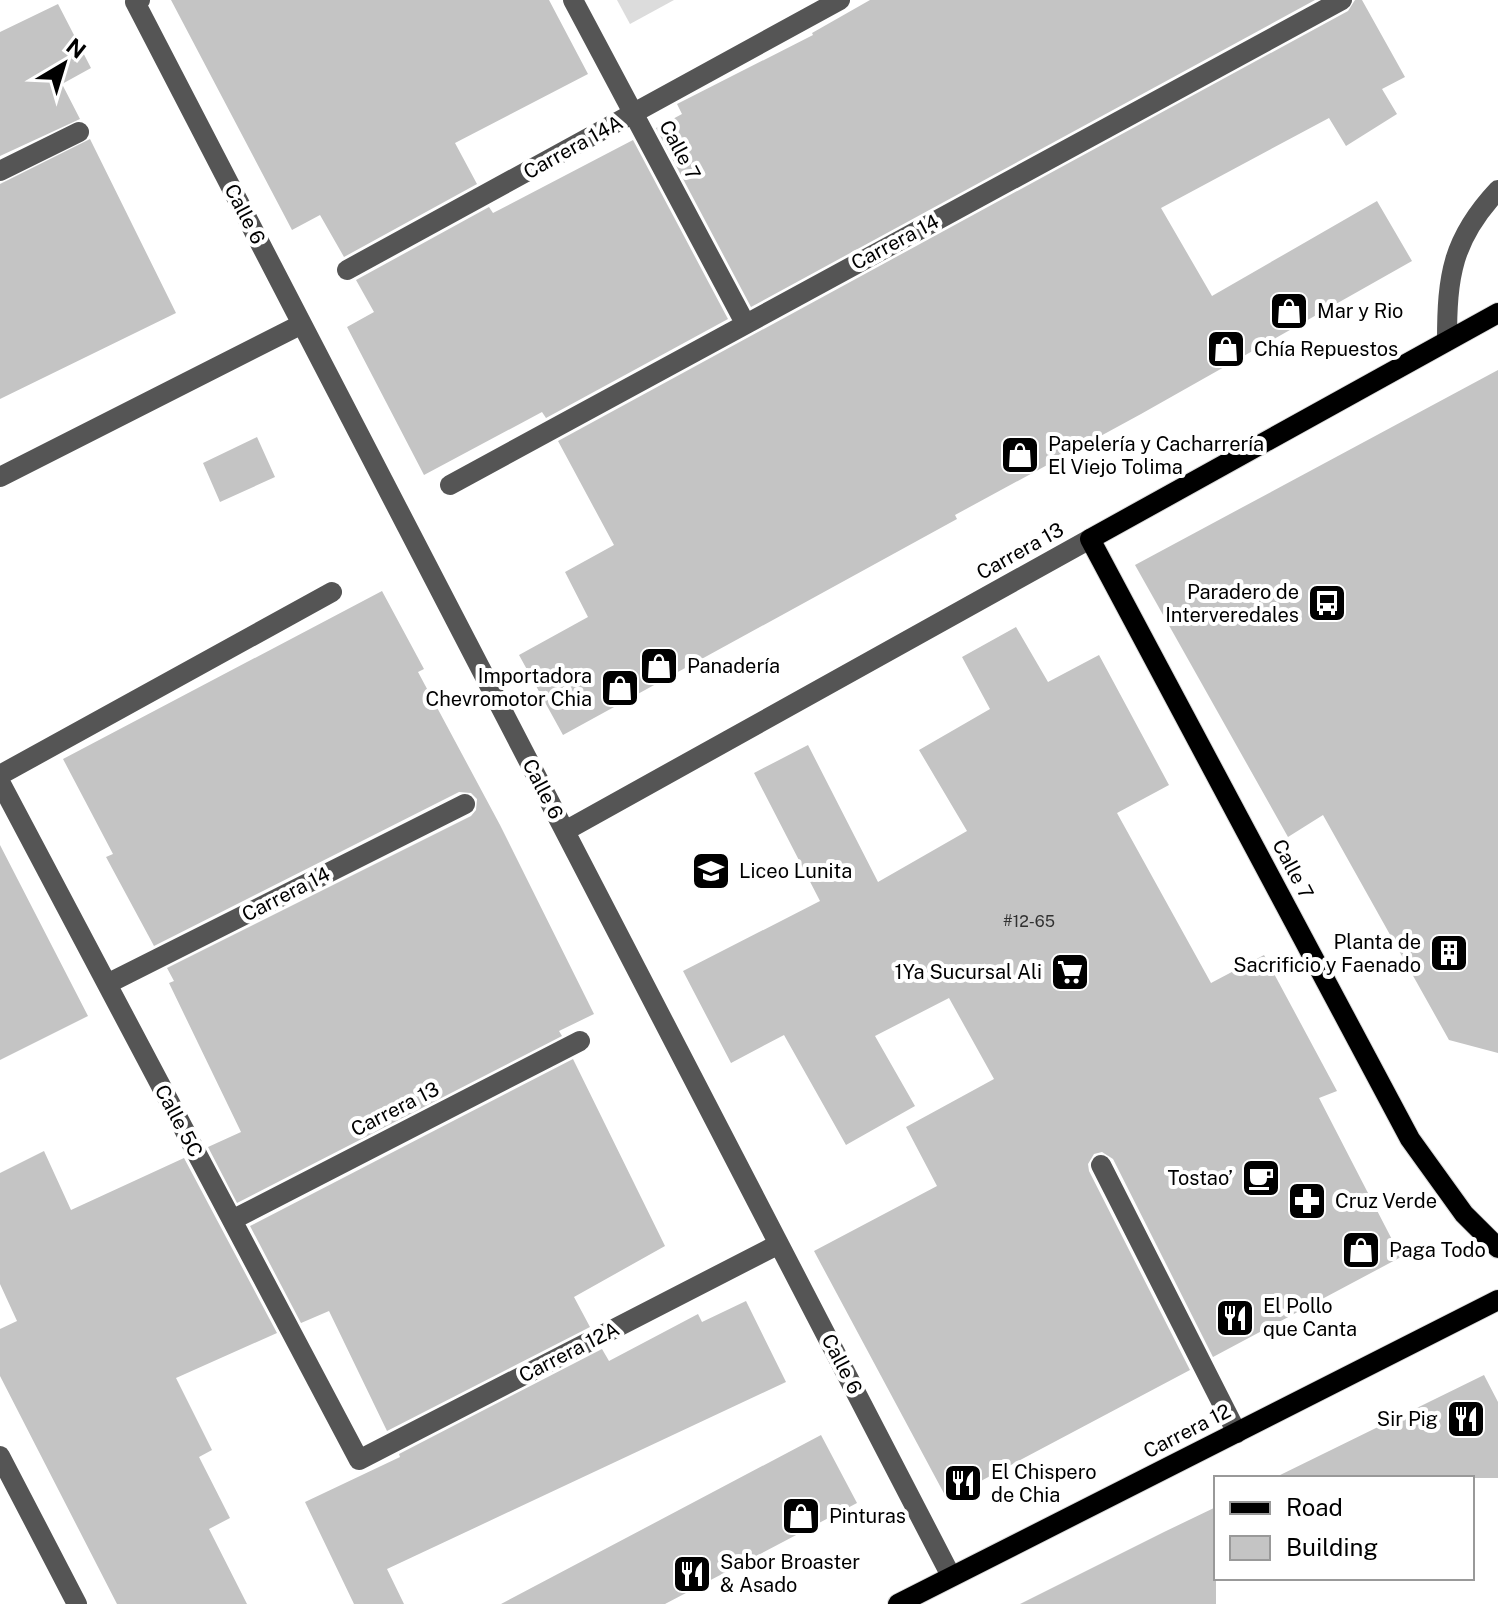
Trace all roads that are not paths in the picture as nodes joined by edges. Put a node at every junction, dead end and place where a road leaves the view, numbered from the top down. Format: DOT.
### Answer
graph roads {
  1 [pos="573,0"];
  2 [pos="840,0"];
  3 [pos="1342,0"];
  4 [pos="137,1"];
  5 [pos="634,114"];
  6 [pos="79,132"];
  7 [pos="0,171"];
  8 [pos="1498,190"];
  9 [pos="347,270"];
  10 [pos="1498,313"];
  11 [pos="745,323"];
  12 [pos="302,324"];
  13 [pos="1447,341"];
  14 [pos="0,477"];
  15 [pos="450,485"];
  16 [pos="1090,539"];
  17 [pos="332,592"];
  18 [pos="0,775"];
  19 [pos="0,782"];
  20 [pos="465,804"];
  21 [pos="565,831"];
  22 [pos="107,984"];
  23 [pos="580,1041"];
  24 [pos="1101,1165"];
  25 [pos="232,1220"];
  26 [pos="779,1244"];
  27 [pos="1498,1248"];
  28 [pos="1498,1300"];
  29 [pos="1237,1433"];
  30 [pos="0,1456"];
  31 [pos="359,1460"];
  32 [pos="951,1576"];
  33 [pos="77,1604"];
  34 [pos="898,1604"];
  1 -- 5 [label="street, Calle 7"];
  2 -- 5 [label="street, Carrera 14A"];
  3 -- 11 [label="street, Carrera 14"];
  4 -- 12 [label="street, Calle 6"];
  5 -- 9 [label="street, Carrera 14A"];
  5 -- 11 [label="street, Calle 7"];
  6 -- 7 [label="street"];
  8 -- 13 [label="street"];
  10 -- 13 [label="main road, Carrera 13"];
  11 -- 15 [label="street, Carrera 14"];
  12 -- 14 [label="street"];
  12 -- 21 [label="street, Calle 6"];
  13 -- 16 [label="main road, Carrera 13"];
  16 -- 21 [label="street, Carrera 13"];
  16 -- 27 [label="main road, Calle 7"];
  17 -- 18 [label="street"];
  19 -- 22 [label="street, Calle 5C"];
  20 -- 22 [label="street, Carrera 14"];
  21 -- 26 [label="street, Calle 6"];
  22 -- 25 [label="street, Calle 5C"];
  23 -- 25 [label="street, Carrera 13"];
  24 -- 29 [label="street"];
  25 -- 31 [label="street, Calle 5C"];
  26 -- 31 [label="street, Carrera 12A"];
  26 -- 32 [label="street, Calle 6"];
  28 -- 29 [label="main road, Carrera 12"];
  29 -- 32 [label="main road, Carrera 12"];
  30 -- 33 [label="street"];
  32 -- 34 [label="main road, Carrera 12"];
}
